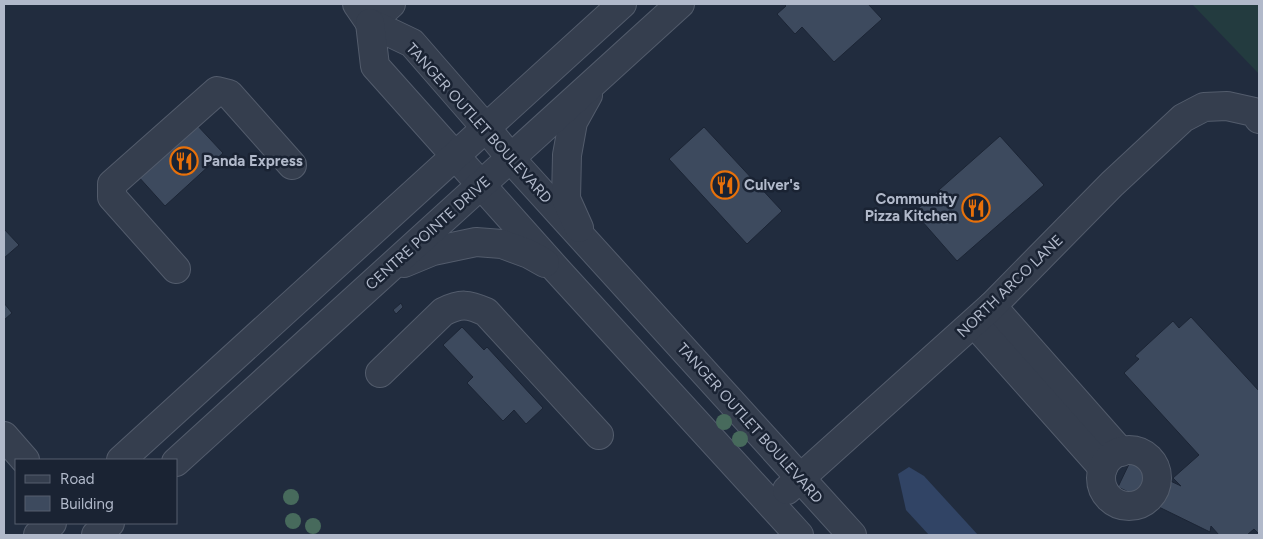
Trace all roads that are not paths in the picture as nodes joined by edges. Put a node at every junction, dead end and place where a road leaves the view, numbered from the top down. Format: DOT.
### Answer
graph roads {
  1 [pos="391,4"];
  2 [pos="622,4"];
  3 [pos="680,4"];
  4 [pos="363,13"];
  5 [pos="596,81"];
  6 [pos="1259,119"];
  7 [pos="486,128"];
  8 [pos="456,156"];
  9 [pos="510,159"];
  10 [pos="292,165"];
  11 [pos="481,185"];
  12 [pos="587,245"];
  13 [pos="176,269"];
  14 [pos="387,270"];
  15 [pos="558,270"];
  16 [pos="983,314"];
  17 [pos="380,373"];
  18 [pos="599,434"];
  19 [pos="4,436"];
  20 [pos="24,459"];
  21 [pos="122,459"];
  22 [pos="178,460"];
  23 [pos="1112,460"];
  24 [pos="800,478"];
  25 [pos="771,505"];
  26 [pos="51,524"];
  27 [pos="83,524"];
  28 [pos="109,524"];
  29 [pos="38,535"];
  30 [pos="95,535"];
  31 [pos="799,535"];
  32 [pos="852,535"];
  1 -- 4 [label="street"];
  2 -- 7 [label="street"];
  3 -- 5 [label="street, CENTRE POINTE DRIVE"];
  4 -- 7 [label="street, TANGER OUTLET BOULEVARD"];
  4 -- 8 [label="street"];
  5 -- 9 [label="street, CENTRE POINTE DRIVE"];
  5 -- 12 [label="street"];
  6 -- 16 [label="street, NORTH ARCO LANE"];
  7 -- 8 [label="street"];
  7 -- 9 [label="street, TANGER OUTLET BOULEVARD"];
  8 -- 11 [label="street"];
  8 -- 21 [label="street"];
  9 -- 11 [label="street, CENTRE POINTE DRIVE"];
  9 -- 12 [label="street, TANGER OUTLET BOULEVARD"];
  10 -- 13 [label="street"];
  11 -- 14 [label="street, CENTRE POINTE DRIVE"];
  11 -- 15 [label="street"];
  12 -- 24 [label="street, TANGER OUTLET BOULEVARD"];
  14 -- 15 [label="street"];
  14 -- 22 [label="street, CENTRE POINTE DRIVE"];
  15 -- 25 [label="street"];
  16 -- 23 [label="street"];
  16 -- 24 [label="street, NORTH ARCO LANE"];
  17 -- 18 [label="street"];
  19 -- 20 [label="street"];
  24 -- 25 [label="street, NORTH ARCO LANE"];
  24 -- 32 [label="street, TANGER OUTLET BOULEVARD"];
  25 -- 31 [label="street"];
  26 -- 29 [label="street"];
  27 -- 30 [label="street"];
  28 -- 30 [label="street"];
}
